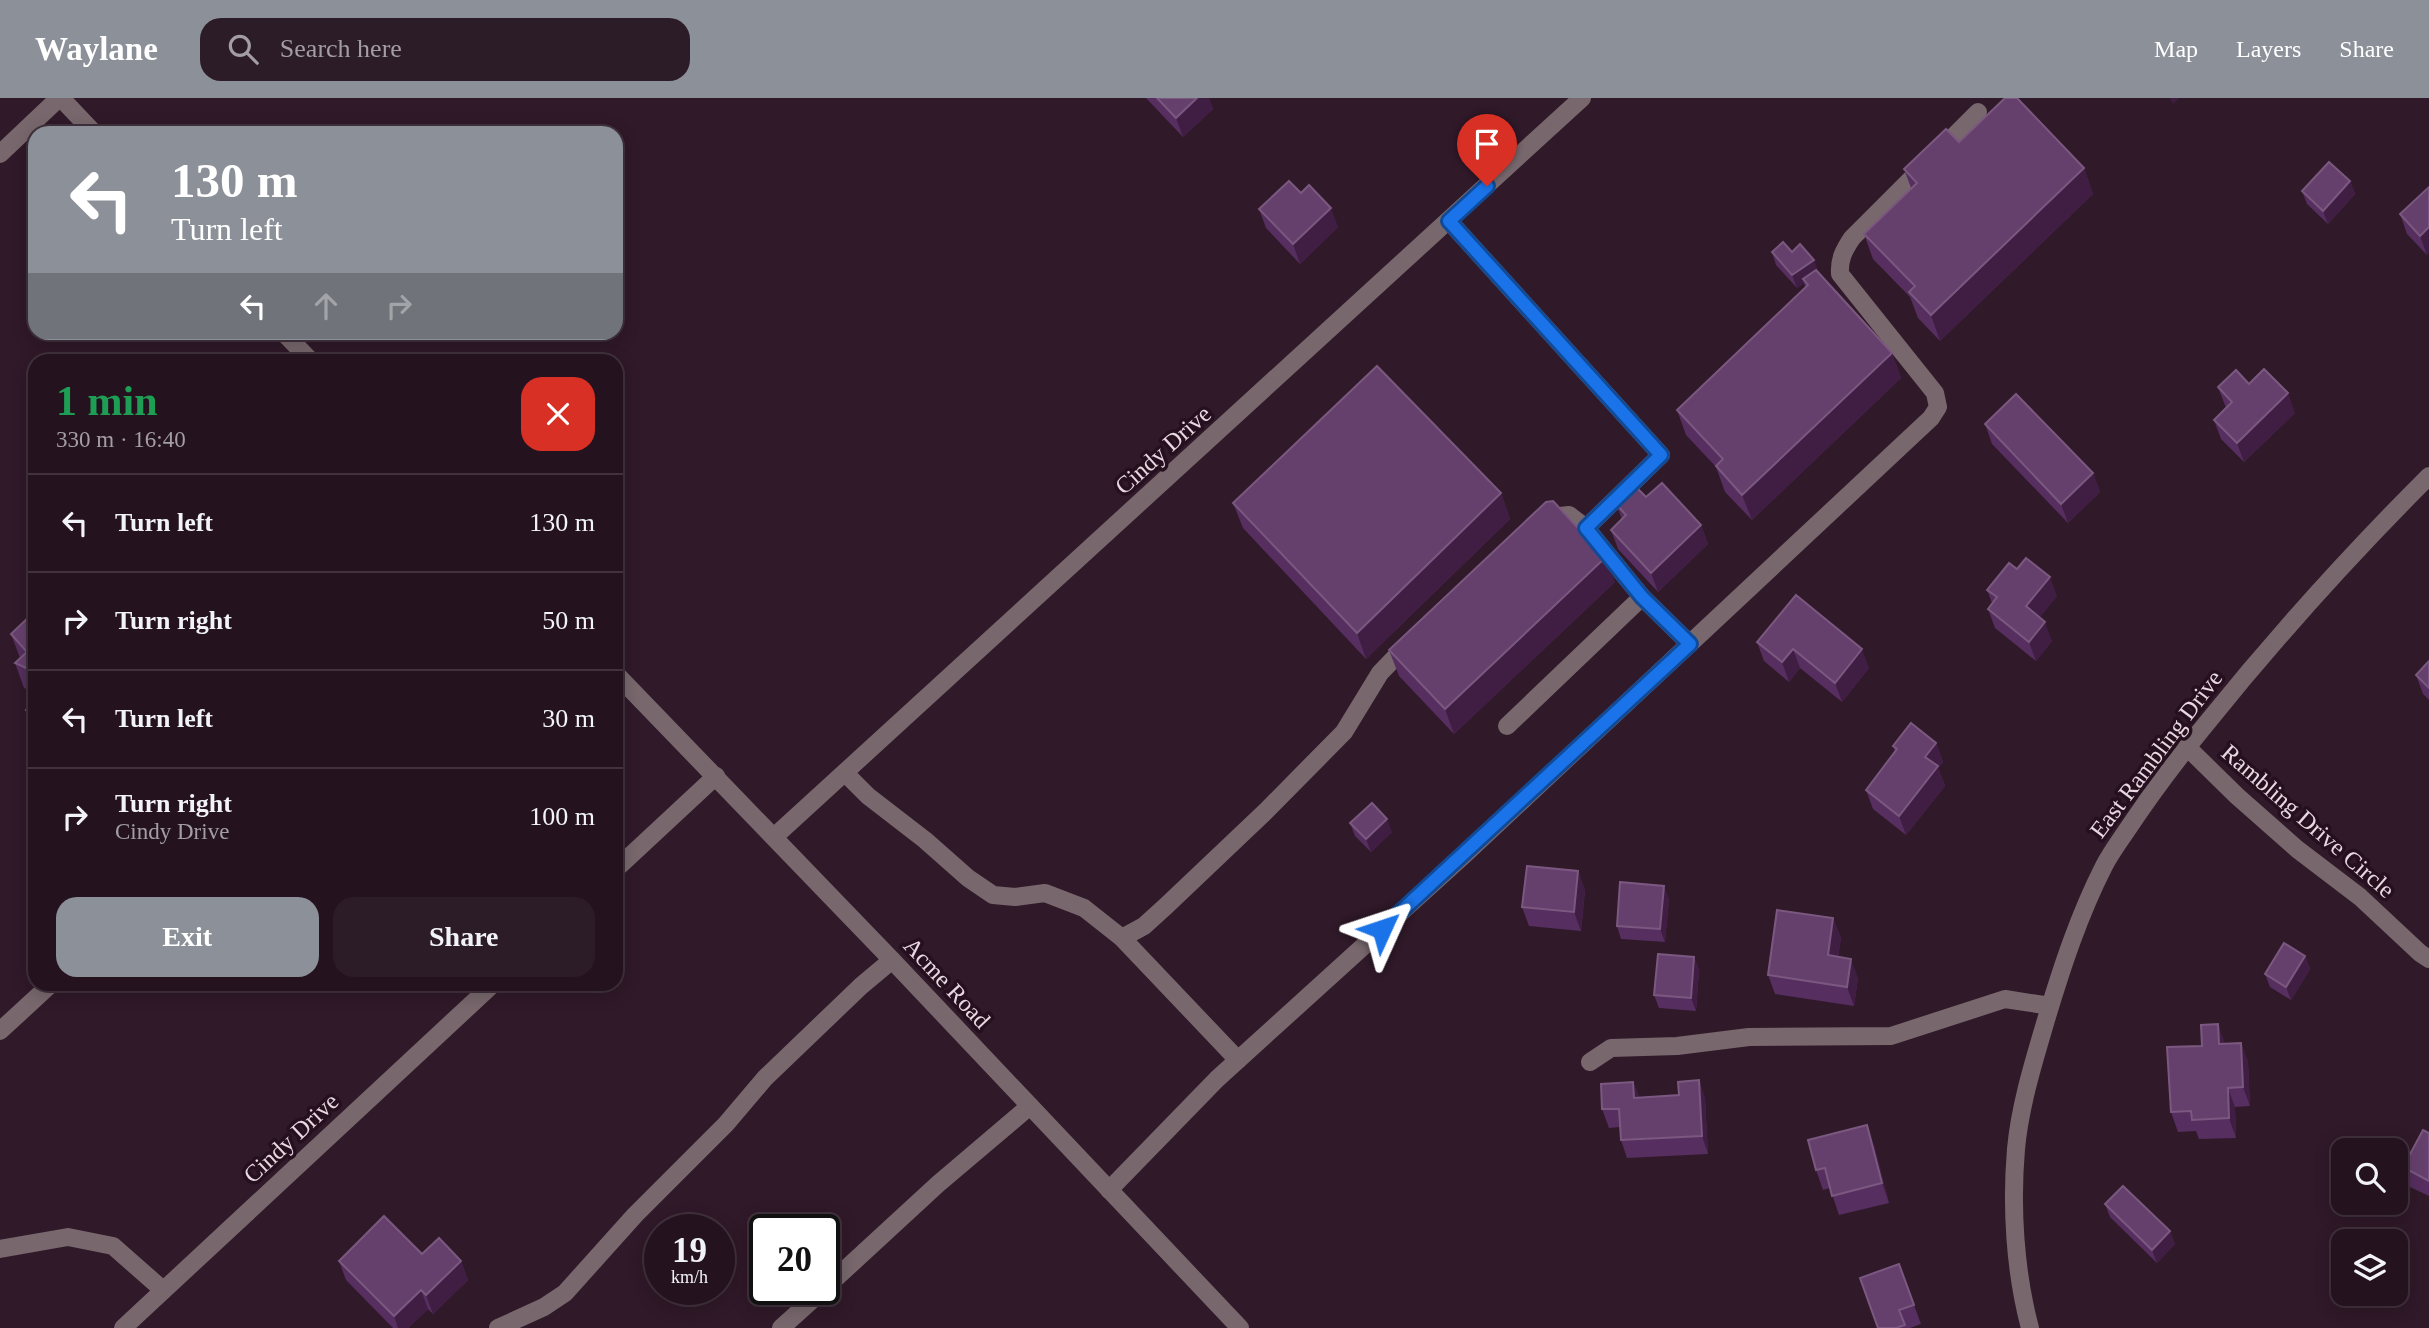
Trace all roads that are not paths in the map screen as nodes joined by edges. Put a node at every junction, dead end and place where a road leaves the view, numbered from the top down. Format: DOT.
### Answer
graph roads {
  1 [pos="60,98"];
  2 [pos="1582,98"];
  3 [pos="1978,112"];
  4 [pos="30,126"];
  5 [pos="87,126"];
  6 [pos="28,128"];
  7 [pos="0,154"];
  8 [pos="1449,221"];
  9 [pos="1840,274"];
  10 [pos="1821,284"];
  11 [pos="291,340"];
  12 [pos="304,354"];
  13 [pos="2429,476"];
  14 [pos="1528,524"];
  15 [pos="1586,528"];
  16 [pos="1642,597"];
  17 [pos="1417,635"];
  18 [pos="1690,644"];
  19 [pos="623,681"];
  20 [pos="1507,726"];
  21 [pos="2187,747"];
  22 [pos="845,773"];
  23 [pos="716,776"];
  24 [pos="774,837"];
  25 [pos="623,862"];
  26 [pos="1122,938"];
  27 [pos="2429,959"];
  28 [pos="892,960"];
  29 [pos="43,991"];
  30 [pos="485,991"];
  31 [pos="2050,1006"];
  32 [pos="0,1031"];
  33 [pos="1238,1060"];
  34 [pos="1590,1062"];
  35 [pos="1030,1106"];
  36 [pos="1109,1190"];
  37 [pos="0,1249"];
  38 [pos="840,1274"];
  39 [pos="163,1290"];
  40 [pos="806,1305"];
  41 [pos="123,1328"];
  42 [pos="498,1328"];
  43 [pos="781,1328"];
  44 [pos="1240,1328"];
  45 [pos="2030,1328"];
  1 -- 4 [label="street"];
  1 -- 5 [label="street"];
  2 -- 8 [label="street, Cindy Drive"];
  3 -- 9 [label="street"];
  6 -- 7 [label="street"];
  8 -- 15 [label="street"];
  8 -- 22 [label="street, Cindy Drive"];
  9 -- 10 [label="street"];
  9 -- 18 [label="street"];
  11 -- 12 [label="street"];
  13 -- 21 [label="street, East Rambling Drive"];
  14 -- 15 [label="street"];
  15 -- 16 [label="street"];
  16 -- 18 [label="street"];
  16 -- 20 [label="street"];
  17 -- 26 [label="street"];
  18 -- 33 [label="street"];
  19 -- 23 [label="street, Acme Road"];
  21 -- 27 [label="street, Rambling Drive Circle"];
  21 -- 31 [label="street, East Rambling Drive"];
  22 -- 24 [label="street, Cindy Drive"];
  22 -- 26 [label="street"];
  23 -- 24 [label="street, Acme Road"];
  23 -- 25 [label="street"];
  24 -- 28 [label="street, Acme Road"];
  26 -- 33 [label="street"];
  28 -- 35 [label="street, Acme Road"];
  28 -- 42 [label="street"];
  29 -- 32 [label="street"];
  30 -- 39 [label="street, Cindy Drive"];
  31 -- 34 [label="street"];
  31 -- 45 [label="street, East Rambling Drive"];
  33 -- 36 [label="street"];
  35 -- 36 [label="street, Acme Road"];
  35 -- 38 [label="street"];
  36 -- 44 [label="street, Acme Road"];
  37 -- 39 [label="street"];
  39 -- 41 [label="street, Cindy Drive"];
  40 -- 43 [label="street"];
}
